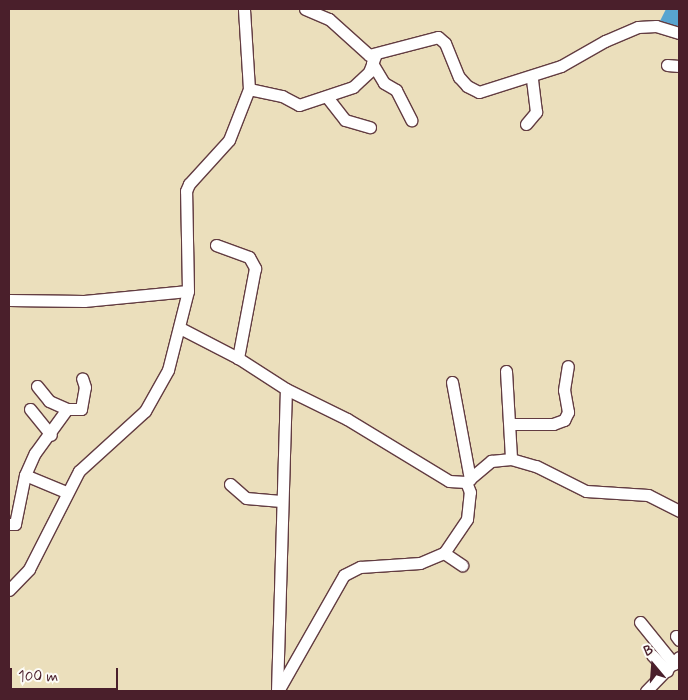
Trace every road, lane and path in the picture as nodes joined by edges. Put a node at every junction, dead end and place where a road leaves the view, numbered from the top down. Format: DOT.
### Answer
graph roads {
  1 [pos="244,9"];
  2 [pos="304,9"];
  3 [pos="679,33"];
  4 [pos="373,59"];
  5 [pos="667,66"];
  6 [pos="679,66"];
  7 [pos="532,77"];
  8 [pos="249,89"];
  9 [pos="327,97"];
  10 [pos="411,120"];
  11 [pos="526,124"];
  12 [pos="370,127"];
  13 [pos="216,246"];
  14 [pos="188,291"];
  15 [pos="9,300"];
  16 [pos="180,328"];
  17 [pos="238,358"];
  18 [pos="568,366"];
  19 [pos="506,371"];
  20 [pos="82,378"];
  21 [pos="452,382"];
  22 [pos="37,386"];
  23 [pos="286,389"];
  24 [pos="30,409"];
  25 [pos="67,409"];
  26 [pos="510,424"];
  27 [pos="51,435"];
  28 [pos="511,459"];
  29 [pos="25,475"];
  30 [pos="468,480"];
  31 [pos="230,484"];
  32 [pos="66,492"];
  33 [pos="281,501"];
  34 [pos="679,511"];
  35 [pos="9,524"];
  36 [pos="444,553"];
  37 [pos="462,565"];
  38 [pos="9,590"];
  39 [pos="640,622"];
  40 [pos="652,655"];
  41 [pos="673,664"];
  42 [pos="278,691"];
  43 [pos="646,691"];
  1 -- 8 [label="street"];
  2 -- 4 [label="street"];
  3 -- 7 [label="street"];
  4 -- 7 [label="street"];
  4 -- 9 [label="street"];
  4 -- 10 [label="street"];
  5 -- 6 [label="street"];
  7 -- 11 [label="street"];
  8 -- 9 [label="street"];
  8 -- 14 [label="street"];
  9 -- 12 [label="street"];
  13 -- 17 [label="street"];
  14 -- 15 [label="street"];
  14 -- 16 [label="street"];
  16 -- 17 [label="street"];
  16 -- 32 [label="street"];
  17 -- 23 [label="street"];
  18 -- 26 [label="street"];
  19 -- 26 [label="street"];
  20 -- 25 [label="street"];
  21 -- 30 [label="street"];
  22 -- 25 [label="street"];
  23 -- 30 [label="street"];
  23 -- 33 [label="street"];
  24 -- 27 [label="street"];
  25 -- 27 [label="street"];
  26 -- 28 [label="street"];
  27 -- 29 [label="street"];
  28 -- 30 [label="street"];
  28 -- 34 [label="street"];
  29 -- 32 [label="street"];
  29 -- 35 [label="street"];
  30 -- 36 [label="street"];
  31 -- 33 [label="street"];
  32 -- 38 [label="street"];
  33 -- 42 [label="street"];
  36 -- 37 [label="street"];
  36 -- 42 [label="street"];
  39 -- 41 [label="street"];
  40 -- 41 [label="street"];
  41 -- 43 [label="street"];
}
